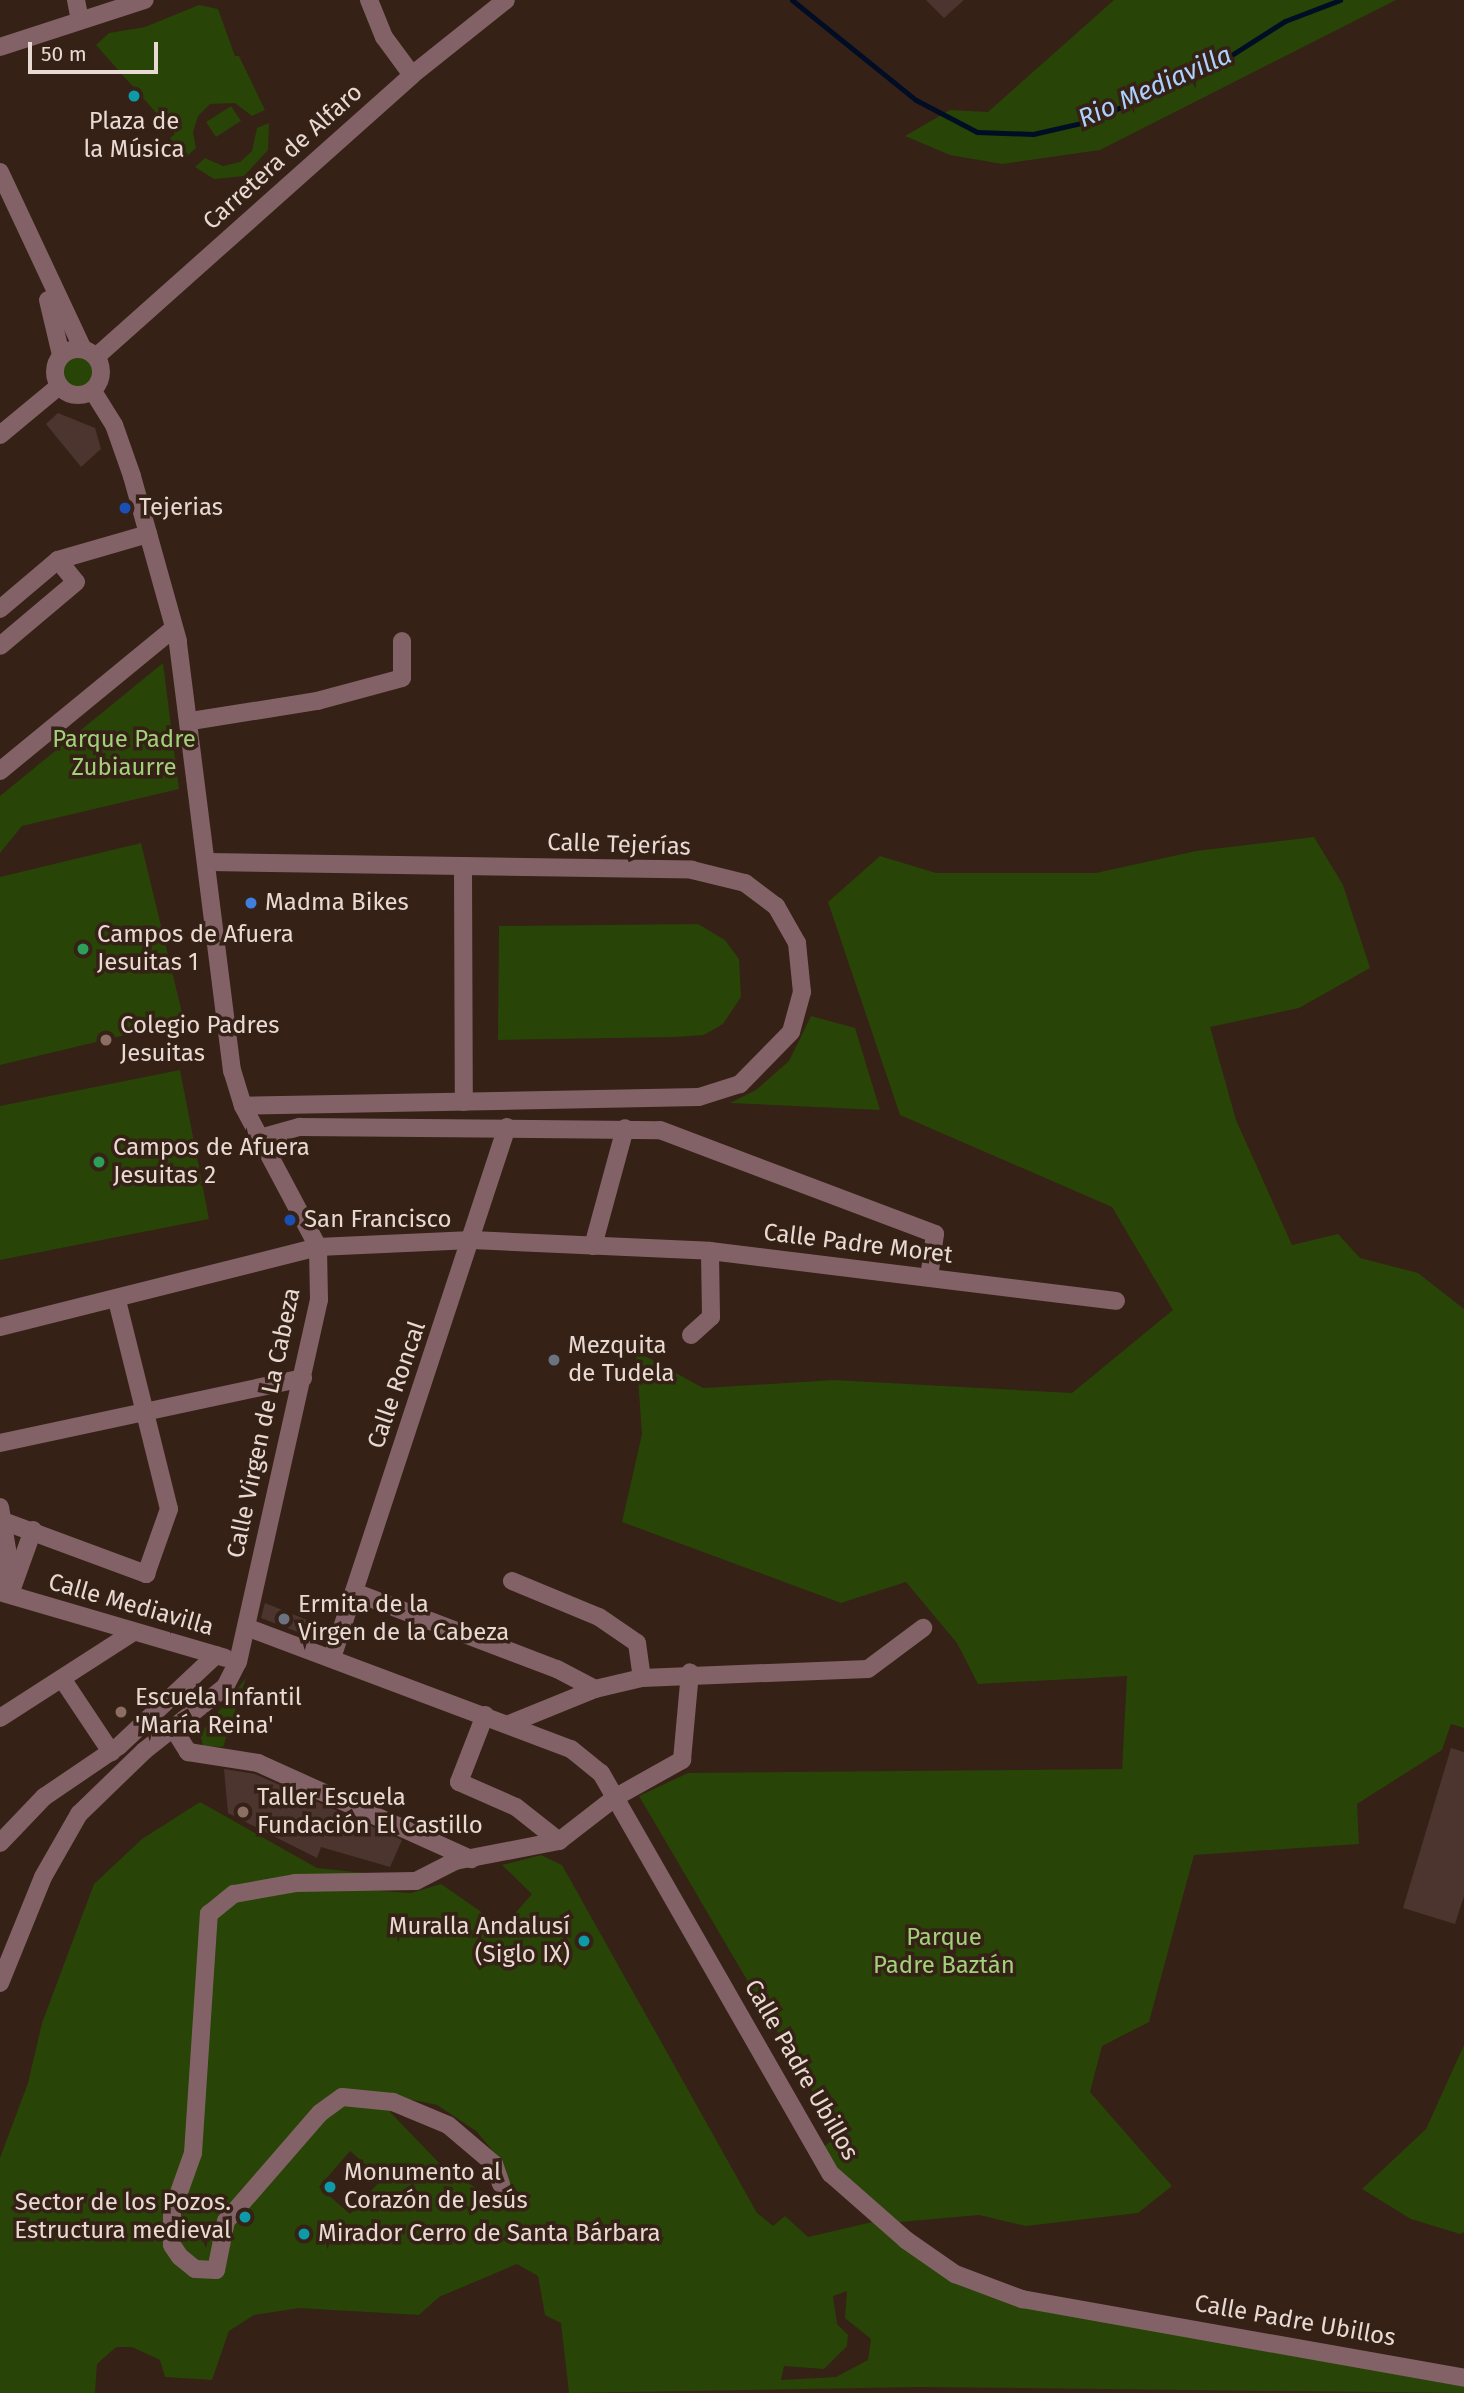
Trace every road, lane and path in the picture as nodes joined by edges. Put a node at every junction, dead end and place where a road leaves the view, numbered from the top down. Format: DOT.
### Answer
graph roads {
  1 [pos="76,0"];
  2 [pos="145,0"];
  3 [pos="369,0"];
  4 [pos="506,0"];
  5 [pos="80,20"];
  6 [pos="0,47"];
  7 [pos="412,75"];
  8 [pos="0,172"];
  9 [pos="0,192"];
  10 [pos="90,353"];
  11 [pos="61,355"];
  12 [pos="59,386"];
  13 [pos="93,391"];
  14 [pos="0,435"];
  15 [pos="148,534"];
  16 [pos="58,560"];
  17 [pos="0,609"];
  18 [pos="174,628"];
  19 [pos="402,641"];
  20 [pos="0,646"];
  21 [pos="191,722"];
  22 [pos="0,771"];
  23 [pos="208,862"];
  24 [pos="463,866"];
  25 [pos="464,1102"];
  26 [pos="243,1106"];
  27 [pos="507,1127"];
  28 [pos="625,1128"];
  29 [pos="260,1138"];
  30 [pos="472,1240"];
  31 [pos="593,1246"];
  32 [pos="318,1247"];
  33 [pos="710,1251"];
  34 [pos="929,1278"];
  35 [pos="117,1301"];
  36 [pos="1116,1301"];
  37 [pos="0,1327"];
  38 [pos="691,1335"];
  39 [pos="303,1378"];
  40 [pos="146,1410"];
  41 [pos="0,1443"];
  42 [pos="2,1514"];
  43 [pos="33,1530"];
  44 [pos="512,1581"];
  45 [pos="354,1592"];
  46 [pos="5,1593"];
  47 [pos="246,1627"];
  48 [pos="923,1628"];
  49 [pos="132,1633"];
  50 [pos="216,1655"];
  51 [pos="332,1658"];
  52 [pos="239,1662"];
  53 [pos="690,1672"];
  54 [pos="642,1678"];
  55 [pos="63,1680"];
  56 [pos="595,1689"];
  57 [pos="485,1715"];
  58 [pos="0,1718"];
  59 [pos="509,1724"];
  60 [pos="175,1731"];
  61 [pos="111,1752"];
  62 [pos="616,1797"];
  63 [pos="559,1841"];
  64 [pos="0,1843"];
  65 [pos="471,1859"];
  66 [pos="0,1983"];
  67 [pos="501,2183"];
  68 [pos="1464,2378"];
  1 -- 5 [label="street"];
  2 -- 5 [label="street"];
  3 -- 7 [label="street"];
  4 -- 7 [label="street, Carretera de Alfaro"];
  5 -- 6 [label="street"];
  7 -- 10 [label="street, Carretera de Alfaro"];
  8 -- 10 [label="street"];
  9 -- 11 [label="street"];
  10 -- 11 [label="street"];
  10 -- 13 [label="street"];
  11 -- 12 [label="street"];
  12 -- 13 [label="street"];
  12 -- 14 [label="street"];
  13 -- 15 [label="street, Calle Virgen de La Cabeza"];
  15 -- 16 [label="street"];
  15 -- 18 [label="street, Calle Virgen de La Cabeza"];
  16 -- 17 [label="street"];
  16 -- 20 [label="street"];
  18 -- 21 [label="street, Calle Virgen de La Cabeza"];
  18 -- 22 [label="street"];
  19 -- 21 [label="street"];
  21 -- 23 [label="street, Calle Virgen de La Cabeza"];
  23 -- 24 [label="street, Calle Tejerías"];
  23 -- 26 [label="street, Calle Virgen de La Cabeza"];
  24 -- 25 [label="street"];
  24 -- 25 [label="street, Calle Tejerías"];
  25 -- 26 [label="street, Calle Tejerías"];
  26 -- 29 [label="street, Calle Virgen de La Cabeza"];
  27 -- 28 [label="street"];
  27 -- 29 [label="street"];
  27 -- 30 [label="street, Calle Roncal"];
  28 -- 31 [label="street"];
  28 -- 34 [label="street"];
  29 -- 32 [label="street, Calle Virgen de La Cabeza"];
  30 -- 31 [label="street, Calle Padre Moret"];
  30 -- 32 [label="street, Calle Padre Moret"];
  30 -- 45 [label="street, Calle Roncal"];
  31 -- 33 [label="street, Calle Padre Moret"];
  32 -- 35 [label="street, Calle Padre Moret"];
  32 -- 39 [label="street, Calle Virgen de La Cabeza"];
  33 -- 34 [label="street, Calle Padre Moret"];
  33 -- 38 [label="street"];
  34 -- 36 [label="street, Calle Padre Moret"];
  35 -- 37 [label="street, Calle Padre Moret"];
  35 -- 40 [label="street"];
  39 -- 40 [label="street"];
  39 -- 47 [label="street, Calle Virgen de La Cabeza"];
  40 -- 41 [label="street"];
  40 -- 43 [label="street"];
  42 -- 43 [label="street"];
  42 -- 46 [label="street"];
  43 -- 46 [label="street"];
  44 -- 54 [label="street"];
  45 -- 51 [label="street, Calle Roncal"];
  45 -- 56 [label="street"];
  46 -- 49 [label="street, Calle Mediavilla"];
  47 -- 51 [label="street, Calle Padre Ubillos"];
  47 -- 52 [label="street, Calle Virgen de La Cabeza"];
  48 -- 53 [label="street"];
  49 -- 50 [label="street, Calle Mediavilla"];
  49 -- 55 [label="street"];
  50 -- 52 [label="street, Calle Mediavilla"];
  50 -- 61 [label="street"];
  51 -- 57 [label="street, Calle Padre Ubillos"];
  52 -- 60 [label="street"];
  53 -- 54 [label="street"];
  53 -- 62 [label="street"];
  54 -- 56 [label="street"];
  55 -- 58 [label="street"];
  55 -- 61 [label="street"];
  56 -- 59 [label="street"];
  57 -- 59 [label="street, Calle Padre Ubillos"];
  57 -- 63 [label="street"];
  59 -- 62 [label="street, Calle Padre Ubillos"];
  60 -- 65 [label="street"];
  60 -- 66 [label="street"];
  61 -- 64 [label="street"];
  62 -- 63 [label="street"];
  62 -- 68 [label="street, Calle Padre Ubillos"];
  63 -- 65 [label="street"];
  65 -- 67 [label="street"];
}
